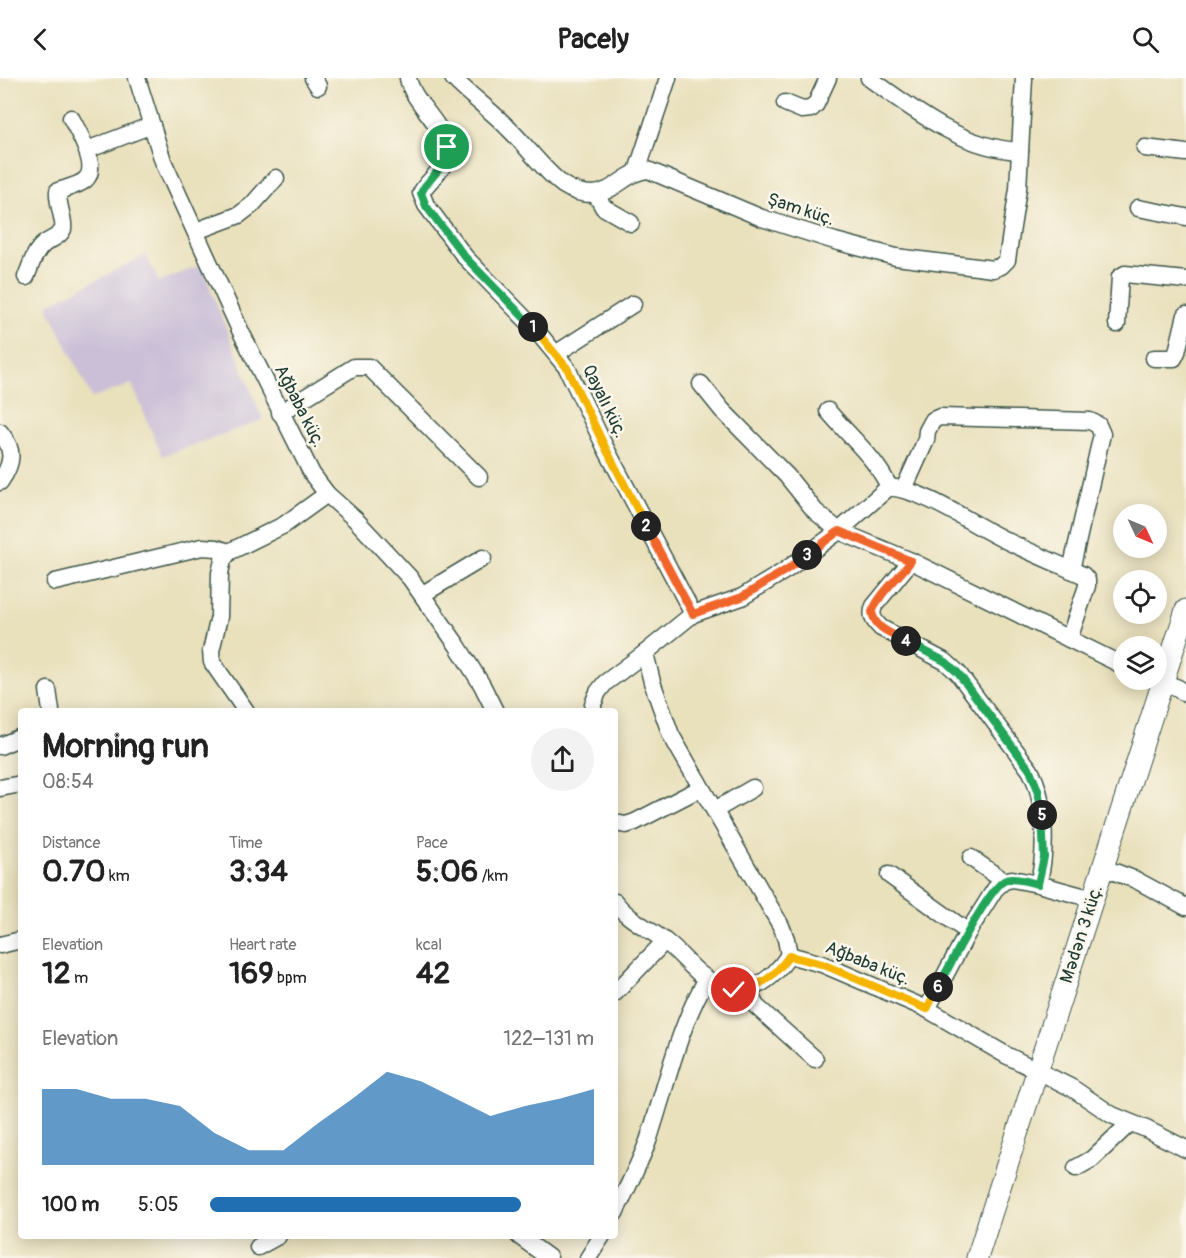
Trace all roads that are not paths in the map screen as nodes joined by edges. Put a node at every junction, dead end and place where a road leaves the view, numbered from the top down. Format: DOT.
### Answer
graph roads {
  1 [pos="137,78"];
  2 [pos="408,78"];
  3 [pos="453,78"];
  4 [pos="668,78"];
  5 [pos="828,78"];
  6 [pos="869,78"];
  7 [pos="1024,78"];
  8 [pos="785,103"];
  9 [pos="71,118"];
  10 [pos="152,125"];
  11 [pos="1145,148"];
  12 [pos="87,150"];
  13 [pos="1020,152"];
  14 [pos="1186,153"];
  15 [pos="637,171"];
  16 [pos="276,177"];
  17 [pos="596,194"];
  18 [pos="1138,208"];
  19 [pos="1186,217"];
  20 [pos="631,223"];
  21 [pos="196,231"];
  22 [pos="26,277"];
  23 [pos="1186,280"];
  24 [pos="633,304"];
  25 [pos="1186,315"];
  26 [pos="1117,324"];
  27 [pos="557,353"];
  28 [pos="1154,358"];
  29 [pos="701,384"];
  30 [pos="828,411"];
  31 [pos="280,413"];
  32 [pos="0,432"];
  33 [pos="479,477"];
  34 [pos="0,482"];
  35 [pos="897,488"];
  36 [pos="327,494"];
  37 [pos="839,531"];
  38 [pos="230,552"];
  39 [pos="483,558"];
  40 [pos="911,561"];
  41 [pos="1071,570"];
  42 [pos="55,582"];
  43 [pos="423,594"];
  44 [pos="1186,610"];
  45 [pos="693,614"];
  46 [pos="1069,639"];
  47 [pos="645,653"];
  48 [pos="1113,661"];
  49 [pos="1167,661"];
  50 [pos="1167,683"];
  51 [pos="48,690"];
  52 [pos="1157,690"];
  53 [pos="1186,694"];
  54 [pos="51,708"];
  55 [pos="244,708"];
  56 [pos="493,708"];
  57 [pos="593,708"];
  58 [pos="18,738"];
  59 [pos="0,746"];
  60 [pos="18,785"];
  61 [pos="0,788"];
  62 [pos="701,788"];
  63 [pos="753,788"];
  64 [pos="715,810"];
  65 [pos="618,823"];
  66 [pos="971,858"];
  67 [pos="1104,867"];
  68 [pos="889,875"];
  69 [pos="1004,880"];
  70 [pos="1038,884"];
  71 [pos="1093,898"];
  72 [pos="618,905"];
  73 [pos="1186,907"];
  74 [pos="968,932"];
  75 [pos="18,941"];
  76 [pos="665,941"];
  77 [pos="0,945"];
  78 [pos="789,956"];
  79 [pos="707,979"];
  80 [pos="747,989"];
  81 [pos="618,990"];
  82 [pos="927,1009"];
  83 [pos="814,1059"];
  84 [pos="1036,1071"];
  85 [pos="1130,1122"];
  86 [pos="1186,1149"];
  87 [pos="1076,1168"];
  88 [pos="618,1207"];
  89 [pos="273,1239"];
  90 [pos="523,1239"];
  91 [pos="601,1239"];
  92 [pos="258,1247"];
  93 [pos="549,1258"];
  94 [pos="588,1258"];
  95 [pos="977,1258"];
  1 -- 10 [label="street, Ağbaba küç."];
  2 -- 27 [label="street, Qayalı küç."];
  3 -- 17 [label="street"];
  4 -- 15 [label="street"];
  5 -- 8 [label="street"];
  6 -- 13 [label="street"];
  7 -- 13 [label="street, Şam küç."];
  9 -- 12 [label="street"];
  10 -- 12 [label="street"];
  10 -- 21 [label="street, Ağbaba küç."];
  11 -- 14 [label="street"];
  12 -- 22 [label="street"];
  13 -- 15 [label="street, Şam küç."];
  15 -- 17 [label="street"];
  16 -- 21 [label="street"];
  17 -- 20 [label="street"];
  18 -- 19 [label="street"];
  21 -- 31 [label="street, Ağbaba küç."];
  23 -- 26 [label="street"];
  24 -- 27 [label="street"];
  25 -- 28 [label="street"];
  27 -- 45 [label="street, Qayalı küç."];
  29 -- 37 [label="street"];
  30 -- 35 [label="street"];
  31 -- 33 [label="street"];
  31 -- 36 [label="street, Ağbaba küç."];
  32 -- 34 [label="street"];
  35 -- 37 [label="street"];
  35 -- 41 [label="street"];
  35 -- 41 [label="street"];
  36 -- 38 [label="street"];
  36 -- 43 [label="street, Ağbaba küç."];
  37 -- 40 [label="street"];
  37 -- 45 [label="street"];
  38 -- 42 [label="street"];
  38 -- 55 [label="street"];
  39 -- 43 [label="street"];
  40 -- 46 [label="street"];
  40 -- 70 [label="street"];
  41 -- 46 [label="street"];
  43 -- 56 [label="street, Ağbaba küç."];
  44 -- 49 [label="main road, Mədən 3 küç."];
  45 -- 47 [label="street"];
  46 -- 48 [label="street"];
  47 -- 57 [label="street"];
  47 -- 62 [label="street"];
  50 -- 53 [label="street"];
  51 -- 54 [label="street"];
  52 -- 67 [label="main road, Mədən 3 küç."];
  58 -- 59 [label="street"];
  60 -- 61 [label="street"];
  62 -- 64 [label="street"];
  62 -- 65 [label="street"];
  63 -- 64 [label="street"];
  64 -- 78 [label="street"];
  66 -- 69 [label="street"];
  67 -- 71 [label="main road, Mədən 3 küç."];
  67 -- 73 [label="street"];
  68 -- 74 [label="street"];
  69 -- 70 [label="street"];
  69 -- 74 [label="street"];
  70 -- 71 [label="street"];
  71 -- 84 [label="main road, Mədən 3 küç."];
  72 -- 76 [label="street"];
  74 -- 82 [label="street"];
  75 -- 77 [label="street"];
  76 -- 79 [label="street"];
  76 -- 81 [label="street"];
  78 -- 80 [label="street"];
  78 -- 82 [label="street, Ağbaba küç."];
  79 -- 80 [label="street"];
  79 -- 88 [label="street"];
  80 -- 83 [label="street"];
  82 -- 84 [label="street, Ağbaba küç."];
  84 -- 85 [label="street, Ağbaba küç."];
  84 -- 95 [label="main road, Mədən 3 küç."];
  85 -- 86 [label="street, Ağbaba küç."];
  85 -- 87 [label="street"];
  89 -- 92 [label="street"];
  90 -- 93 [label="street"];
  91 -- 94 [label="street"];
}
